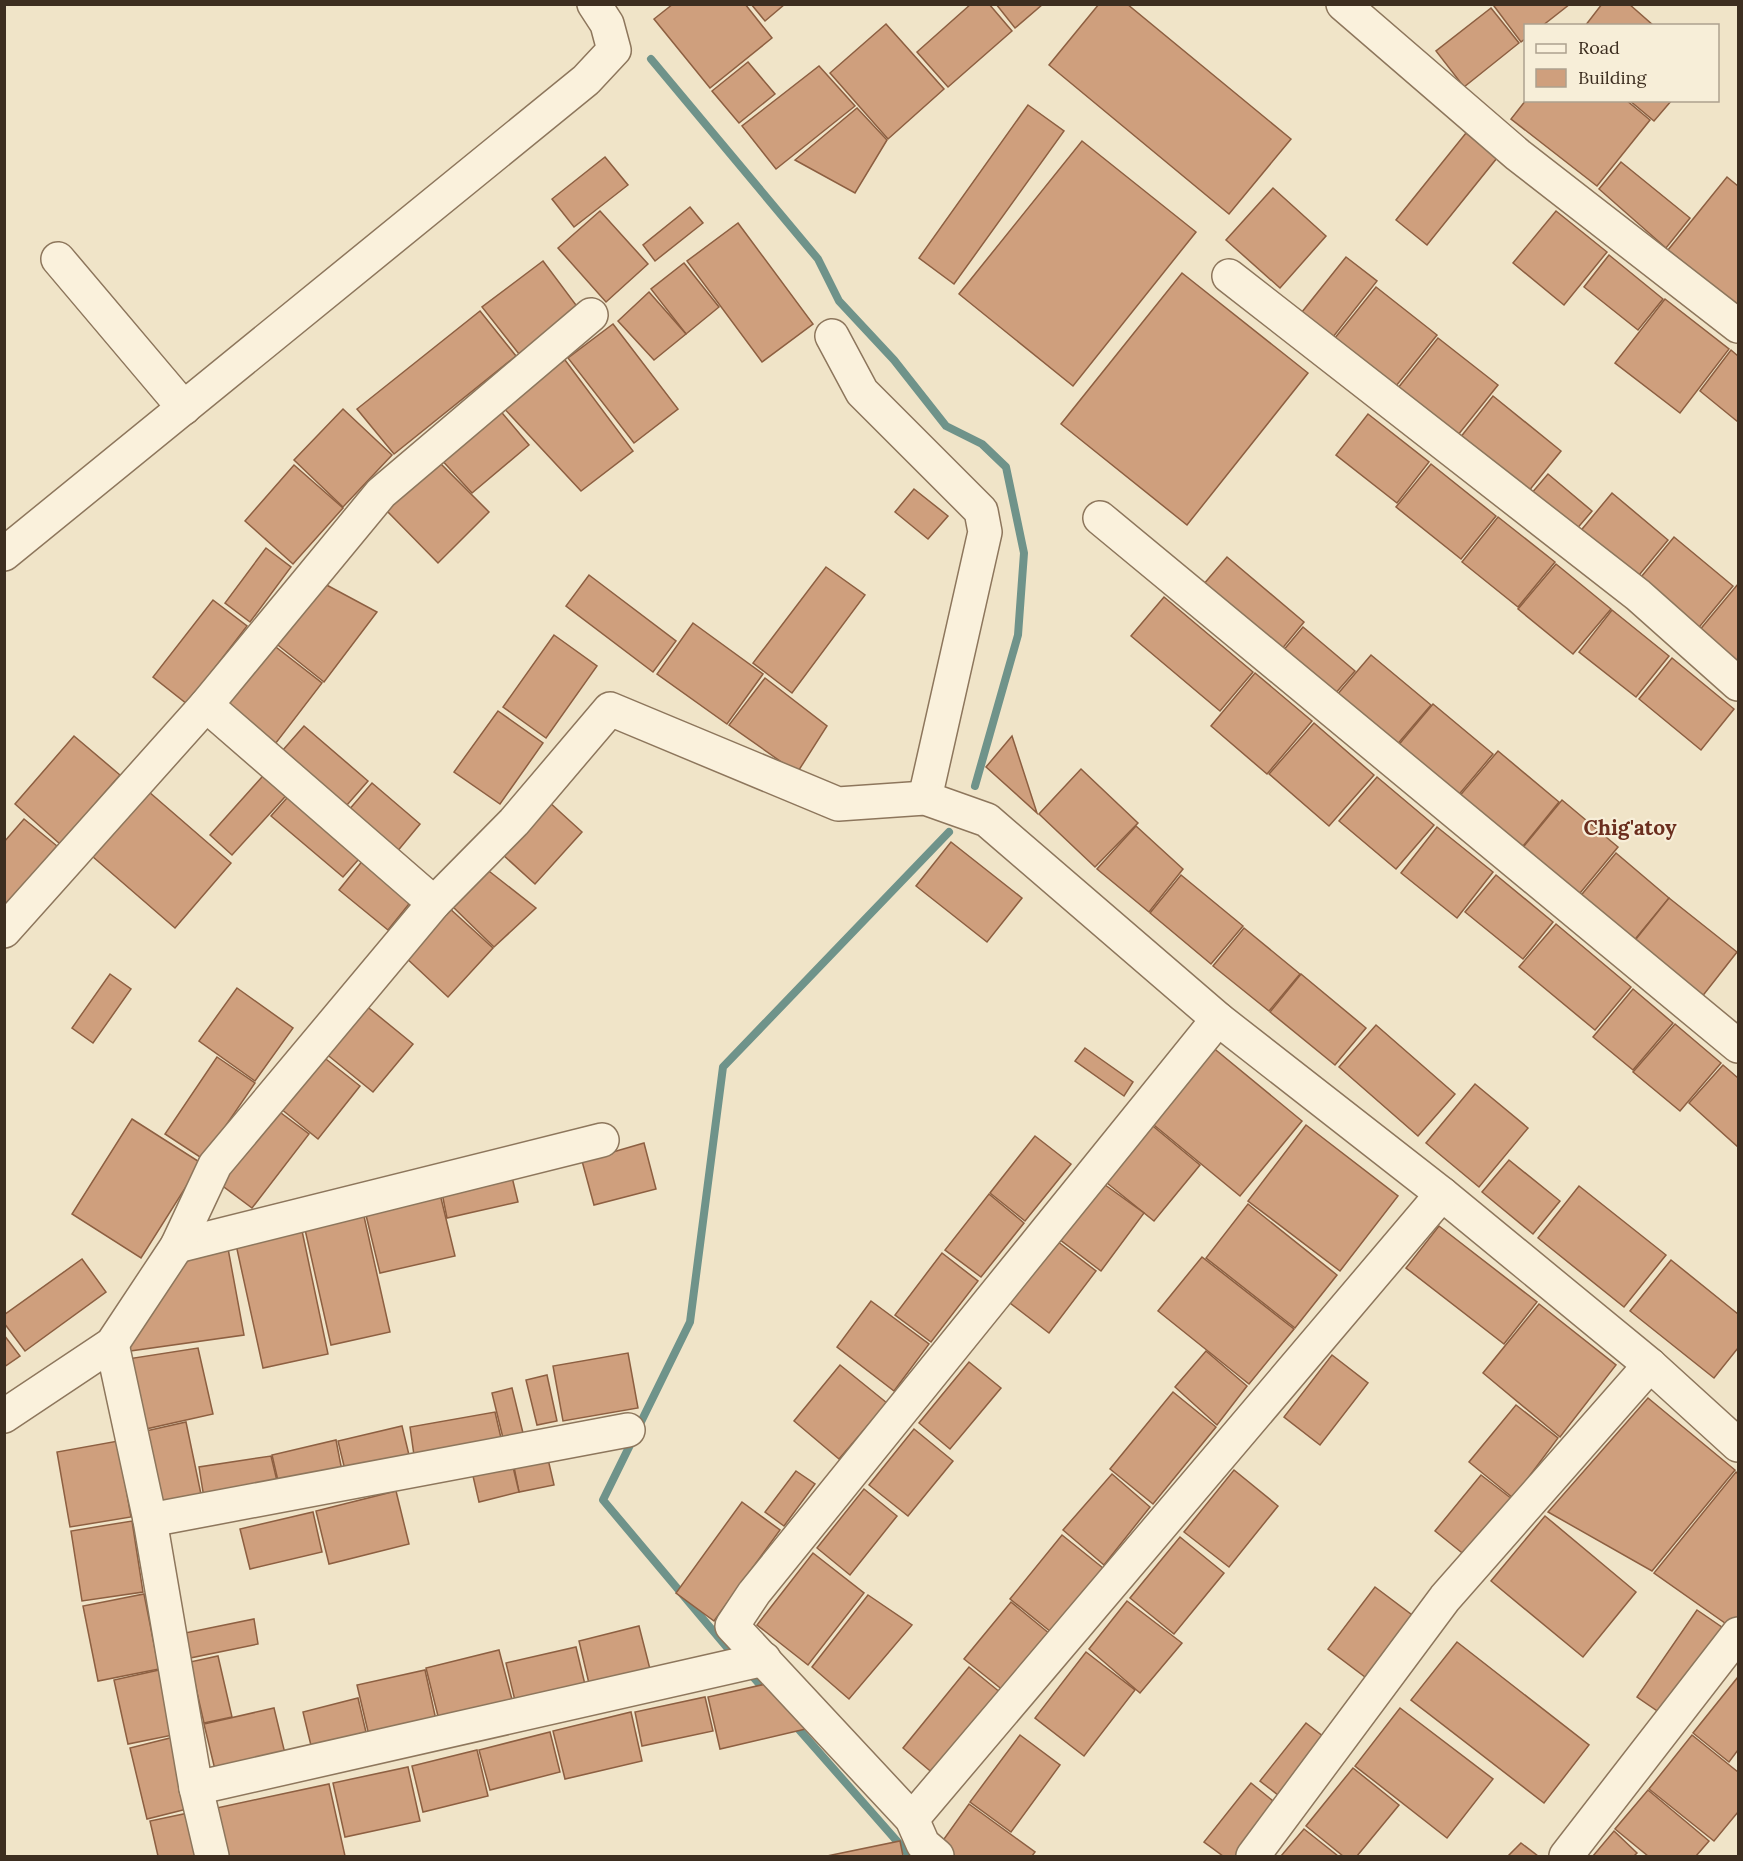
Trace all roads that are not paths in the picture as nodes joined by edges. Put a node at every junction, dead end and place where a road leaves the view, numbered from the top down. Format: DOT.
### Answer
graph roads {
  1 [pos="594,4"];
  2 [pos="1343,4"];
  3 [pos="58,259"];
  4 [pos="1229,276"];
  5 [pos="591,315"];
  6 [pos="1738,326"];
  7 [pos="832,336"];
  8 [pos="184,408"];
  9 [pos="1100,518"];
  10 [pos="4,554"];
  11 [pos="1738,684"];
  12 [pos="206,705"];
  13 [pos="925,798"];
  14 [pos="434,903"];
  15 [pos="4,931"];
  16 [pos="1218,1019"];
  17 [pos="1738,1046"];
  18 [pos="602,1140"];
  19 [pos="1442,1194"];
  20 [pos="177,1246"];
  21 [pos="112,1344"];
  22 [pos="1650,1365"];
  23 [pos="4,1416"];
  24 [pos="628,1430"];
  25 [pos="1738,1445"];
  26 [pos="150,1520"];
  27 [pos="1738,1634"];
  28 [pos="764,1659"];
  29 [pos="195,1788"];
  30 [pos="912,1819"];
  31 [pos="212,1857"];
  32 [pos="937,1857"];
  33 [pos="1253,1857"];
  34 [pos="1566,1857"];
  1 -- 8 [label="street"];
  2 -- 6 [label="street"];
  3 -- 8 [label="street"];
  4 -- 11 [label="street"];
  5 -- 12 [label="street"];
  7 -- 13 [label="street"];
  8 -- 10 [label="street"];
  9 -- 17 [label="street"];
  12 -- 14 [label="street"];
  12 -- 15 [label="street"];
  13 -- 14 [label="street"];
  13 -- 16 [label="street"];
  14 -- 20 [label="street"];
  16 -- 19 [label="street"];
  16 -- 28 [label="street"];
  18 -- 20 [label="street"];
  19 -- 22 [label="street"];
  19 -- 30 [label="street"];
  20 -- 21 [label="street"];
  21 -- 23 [label="street"];
  21 -- 26 [label="street"];
  22 -- 25 [label="street"];
  22 -- 33 [label="street"];
  24 -- 26 [label="street"];
  26 -- 29 [label="street"];
  27 -- 34 [label="street"];
  28 -- 29 [label="street"];
  28 -- 30 [label="street"];
  29 -- 31 [label="street"];
  30 -- 32 [label="street"];
}
